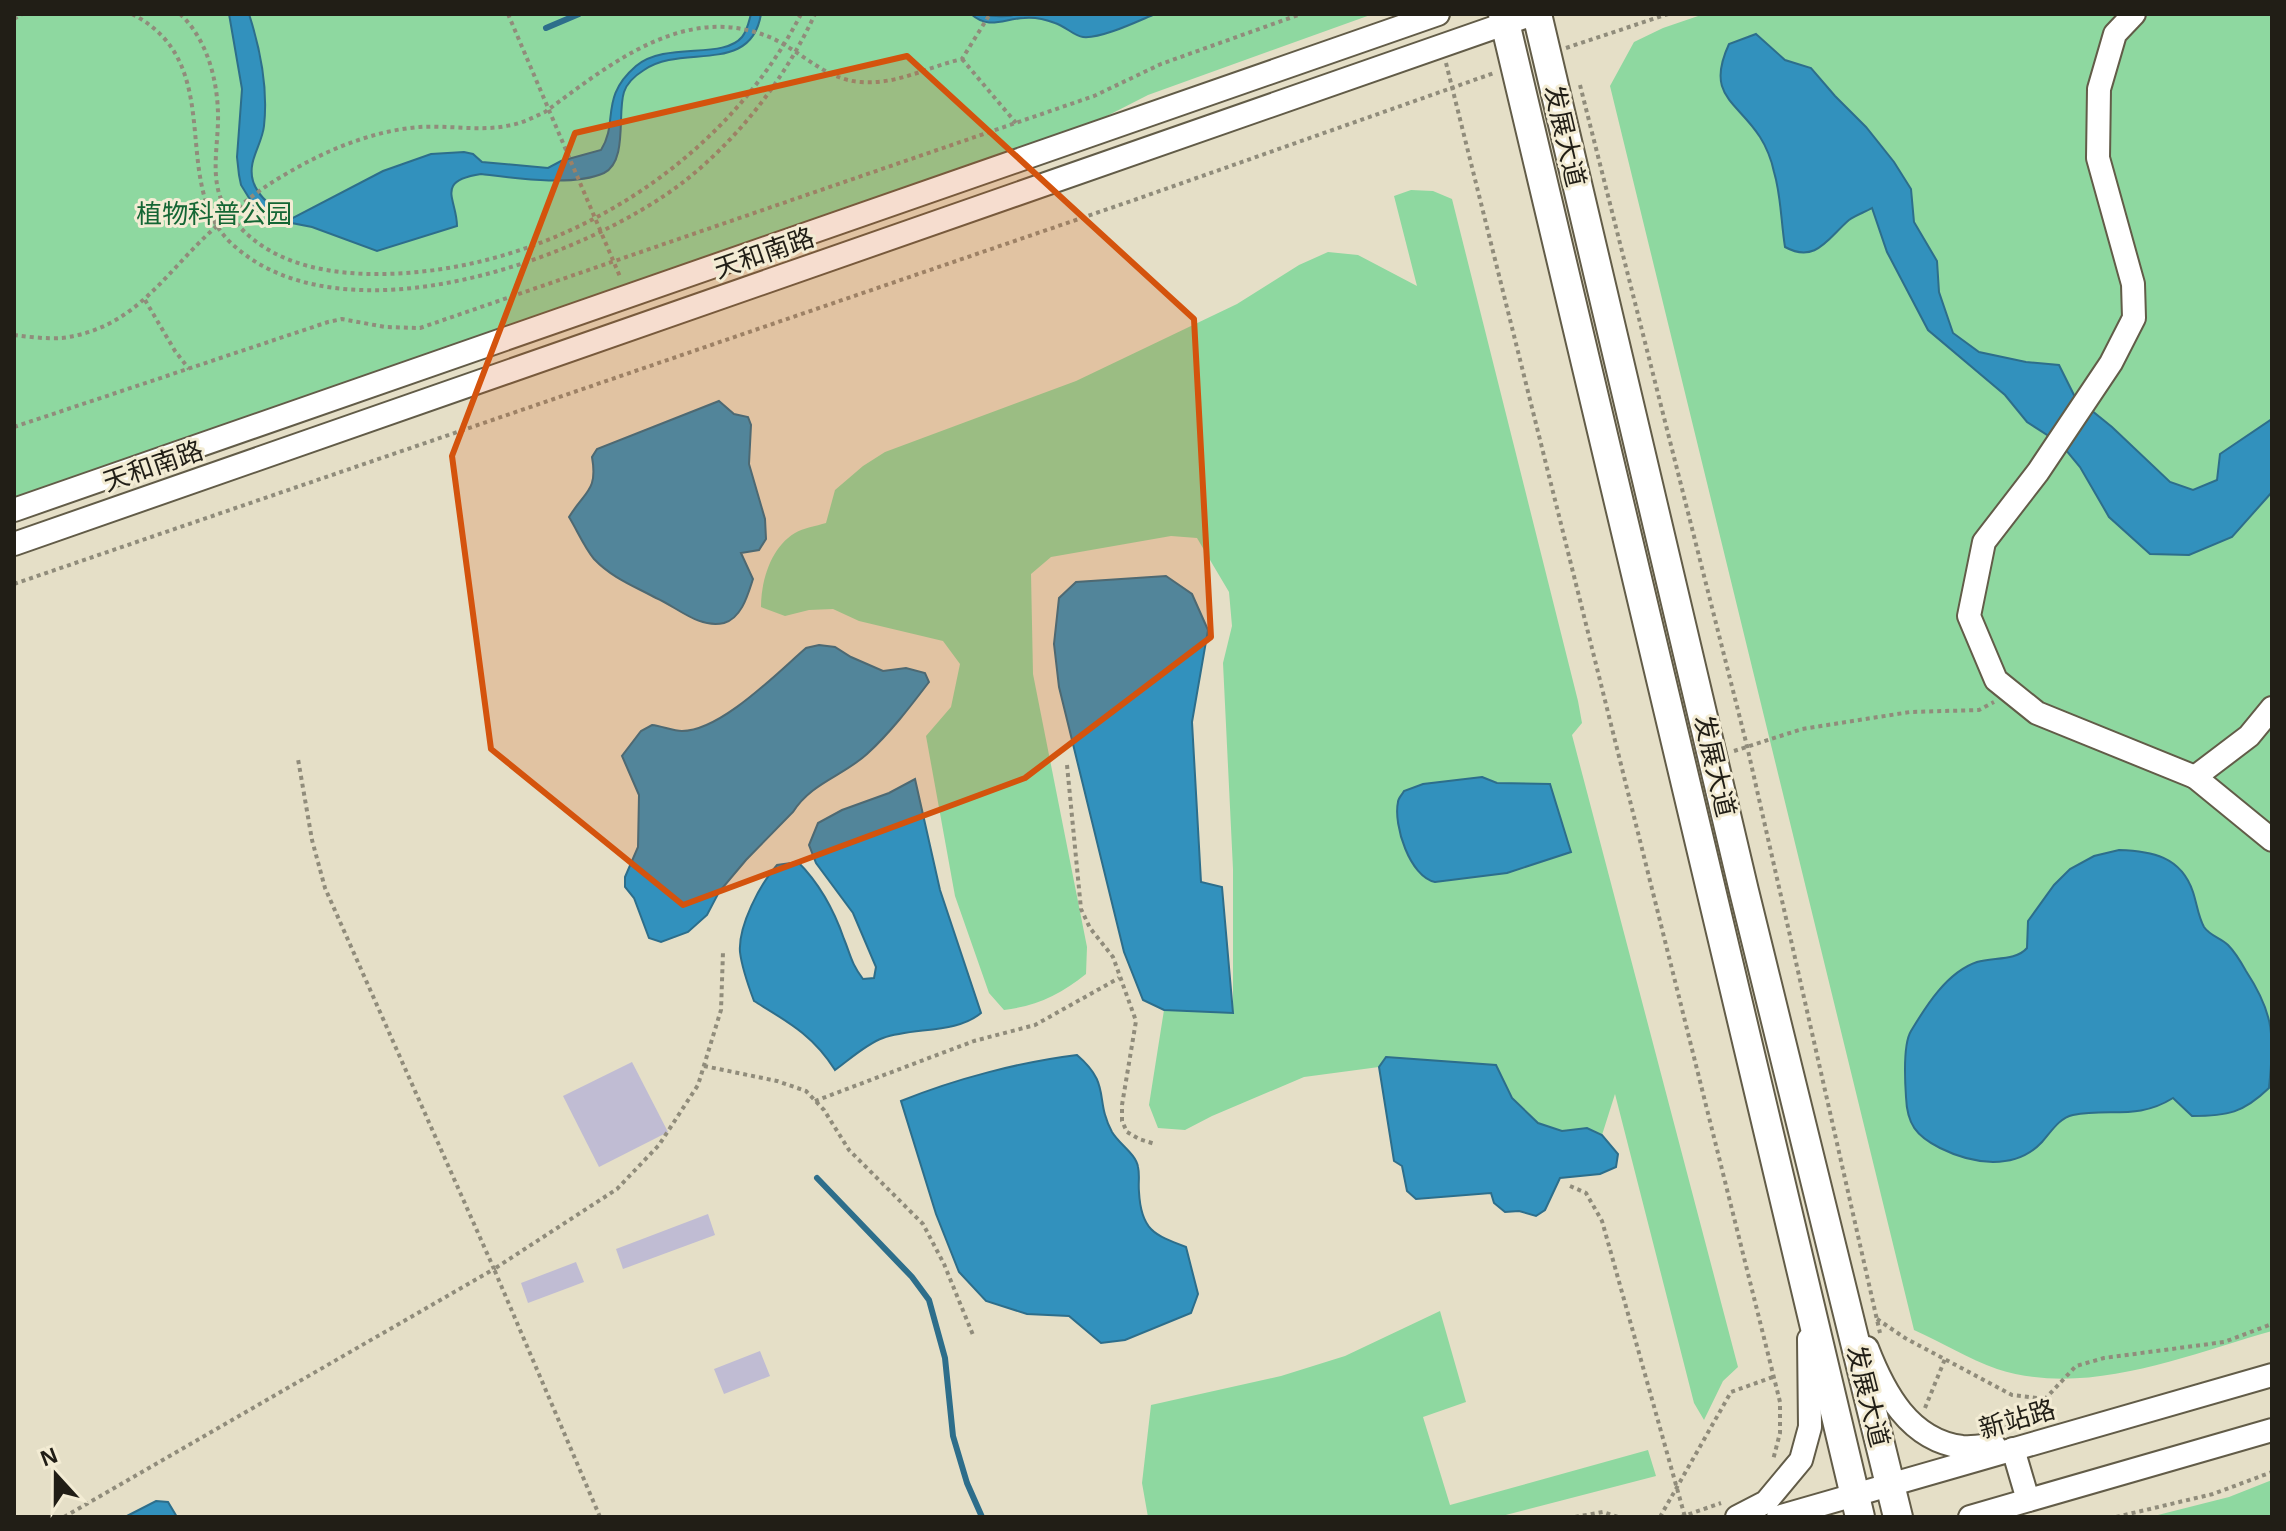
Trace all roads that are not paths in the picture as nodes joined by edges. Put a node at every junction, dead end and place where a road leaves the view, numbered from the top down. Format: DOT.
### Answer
graph roads {
  1 [pos="1438,14"];
  2 [pos="1535,14"];
  3 [pos="2134,14"];
  4 [pos="1504,19"];
  5 [pos="14,510"];
  6 [pos="14,544"];
  7 [pos="2272,708"];
  8 [pos="2195,777"];
  9 [pos="2272,840"];
  10 [pos="1835,1262"];
  11 [pos="1801,1270"];
  12 [pos="2272,1375"];
  13 [pos="2078,1430"];
  14 [pos="2272,1430"];
  15 [pos="2013,1449"];
  16 [pos="1890,1484"];
  17 [pos="1857,1505"];
  18 [pos="1735,1508"];
  19 [pos="2021,1509"];
  20 [pos="1778,1517"];
  21 [pos="1898,1517"];
  22 [pos="1970,1517"];
  1 -- 5 [label="street, 天和南路"];
  2 -- 4 [label="street, 天和南路"];
  2 -- 10 [label="main road, 发展大道"];
  3 -- 8 [label="street"];
  4 -- 6 [label="street, 天和南路"];
  4 -- 11 [label="main road, 发展大道"];
  7 -- 8 [label="street"];
  8 -- 9 [label="street"];
  10 -- 13 [label="street"];
  10 -- 16 [label="main road, 发展大道"];
  11 -- 17 [label="main road, 发展大道"];
  11 -- 18 [label="street"];
  12 -- 13 [label="street, 新站路"];
  13 -- 15 [label="street, 新站路"];
  14 -- 19 [label="street"];
  15 -- 16 [label="street, 新站路"];
  15 -- 19 [label="street"];
  16 -- 17 [label="street, 新站路"];
  16 -- 21 [label="main road, 发展大道"];
  17 -- 20 [label="street, 新站路"];
  19 -- 22 [label="street"];
}
